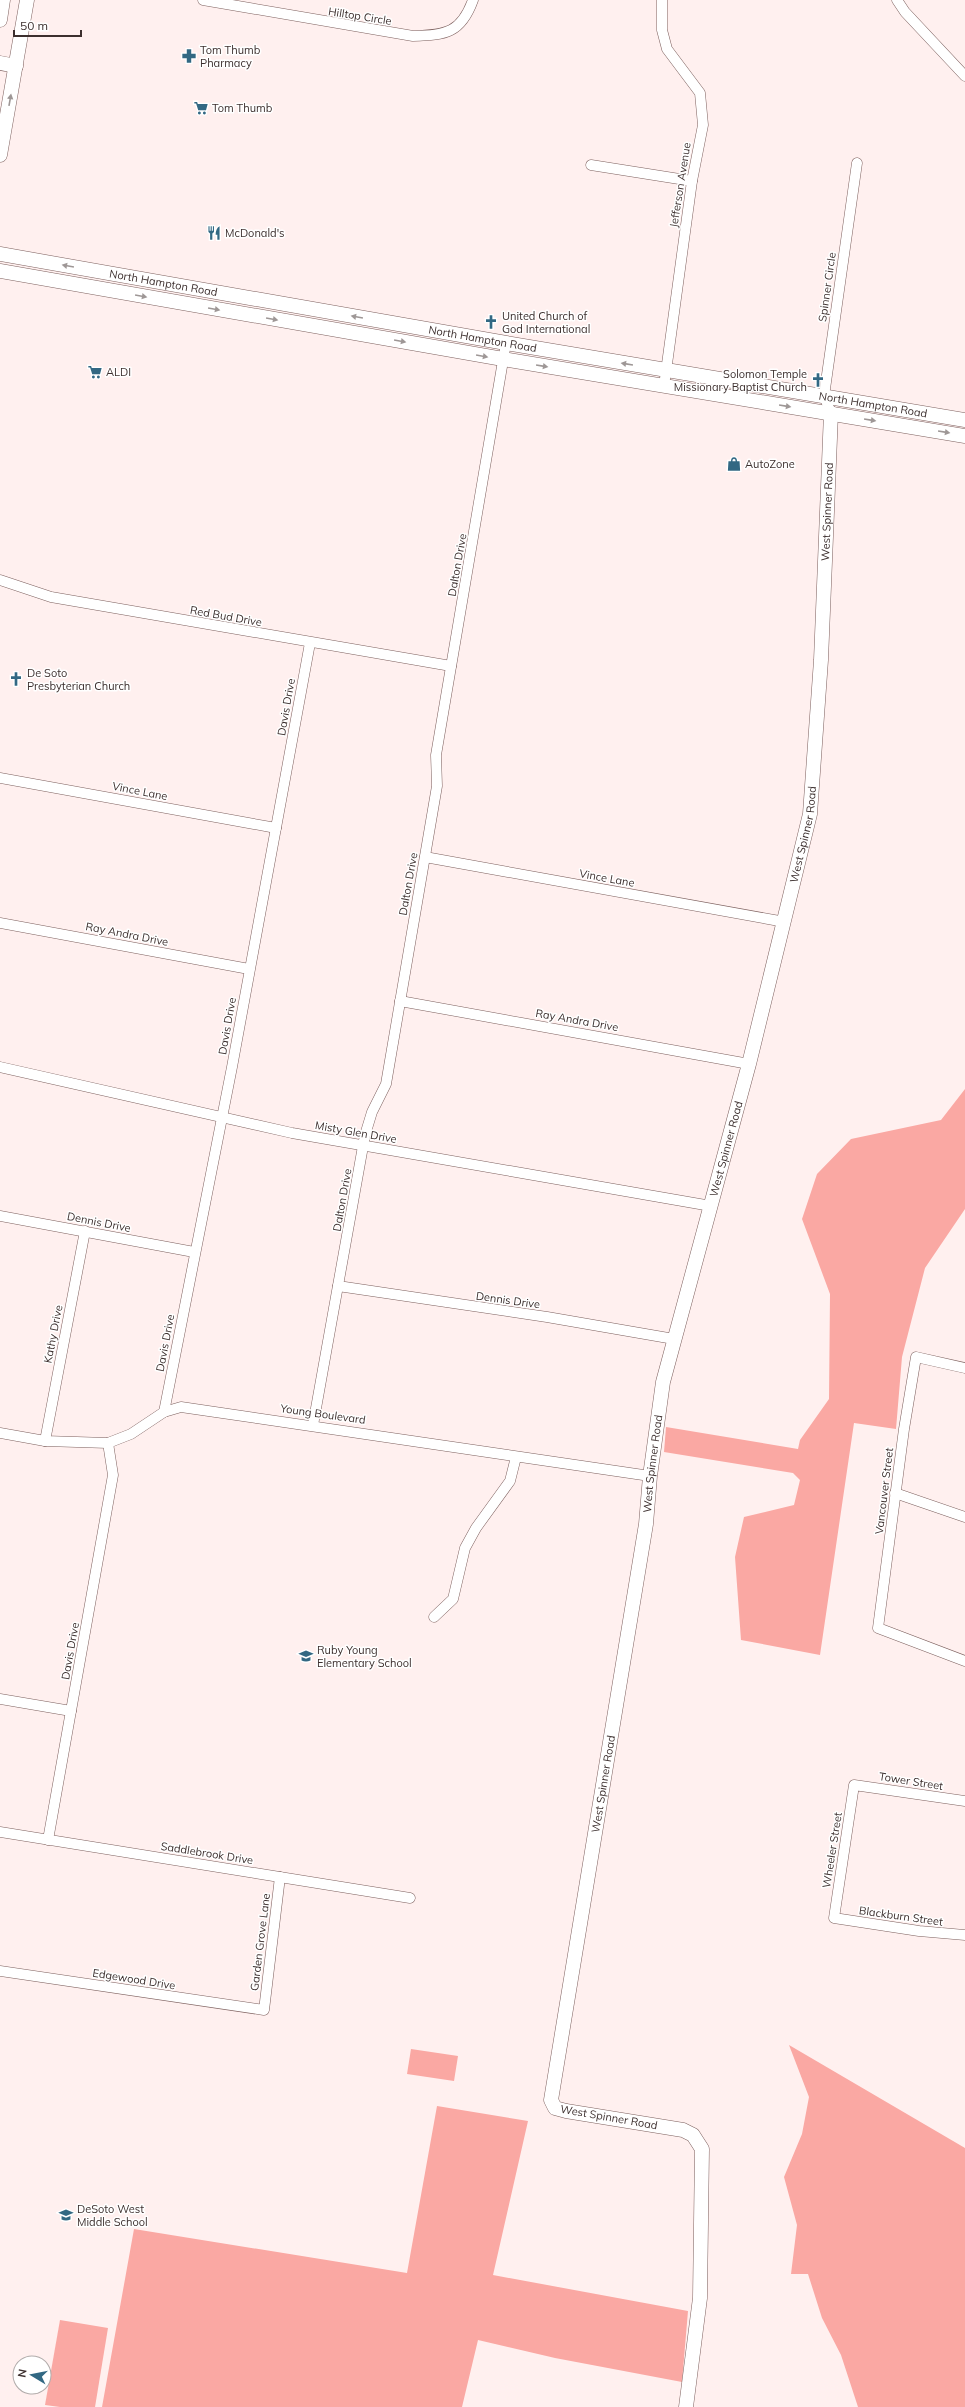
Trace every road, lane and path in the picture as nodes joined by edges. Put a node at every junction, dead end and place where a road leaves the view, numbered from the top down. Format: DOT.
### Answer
graph roads {
  1 [pos="3,0"];
  2 [pos="27,0"];
  3 [pos="203,0"];
  4 [pos="473,0"];
  5 [pos="662,0"];
  6 [pos="897,0"];
  7 [pos="0,20"];
  8 [pos="0,63"];
  9 [pos="16,66"];
  10 [pos="965,76"];
  11 [pos="2,134"];
  12 [pos="0,155"];
  13 [pos="857,163"];
  14 [pos="592,165"];
  15 [pos="692,181"];
  16 [pos="0,254"];
  17 [pos="0,271"];
  18 [pos="105,272"];
  19 [pos="102,289"];
  20 [pos="237,296"];
  21 [pos="234,312"];
  22 [pos="506,344"];
  23 [pos="504,359"];
  24 [pos="665,370"];
  25 [pos="664,386"];
  26 [pos="824,396"];
  27 [pos="832,414"];
  28 [pos="965,420"];
  29 [pos="965,436"];
  30 [pos="0,580"];
  31 [pos="310,642"];
  32 [pos="451,666"];
  33 [pos="0,778"];
  34 [pos="276,828"];
  35 [pos="426,857"];
  36 [pos="785,922"];
  37 [pos="0,923"];
  38 [pos="249,969"];
  39 [pos="400,1001"];
  40 [pos="749,1064"];
  41 [pos="0,1067"];
  42 [pos="221,1117"];
  43 [pos="363,1145"];
  44 [pos="711,1206"];
  45 [pos="0,1216"];
  46 [pos="85,1231"];
  47 [pos="194,1252"];
  48 [pos="338,1286"];
  49 [pos="674,1339"];
  50 [pos="965,1368"];
  51 [pos="164,1412"];
  52 [pos="313,1425"];
  53 [pos="0,1433"];
  54 [pos="45,1441"];
  55 [pos="108,1443"];
  56 [pos="516,1457"];
  57 [pos="650,1476"];
  58 [pos="895,1493"];
  59 [pos="965,1517"];
  60 [pos="434,1618"];
  61 [pos="965,1662"];
  62 [pos="0,1699"];
  63 [pos="71,1711"];
  64 [pos="854,1785"];
  65 [pos="965,1800"];
  66 [pos="0,1832"];
  67 [pos="48,1840"];
  68 [pos="280,1877"];
  69 [pos="410,1898"];
  70 [pos="834,1918"];
  71 [pos="965,1935"];
  72 [pos="0,1971"];
  73 [pos="264,2010"];
  74 [pos="686,2407"];
  1 -- 7 [label="main road"];
  2 -- 9 [label="main road"];
  3 -- 4 [label="street, Hilltop Circle"];
  5 -- 15 [label="street, Jefferson Avenue"];
  6 -- 10 [label="street"];
  8 -- 9 [label="main road"];
  11 -- 9 [label="main road, one-way"];
  11 -- 12 [label="main road"];
  13 -- 26 [label="street, Spinner Circle"];
  14 -- 15 [label="street"];
  15 -- 24 [label="street, Jefferson Avenue"];
  18 -- 16 [label="main road, North Hampton Road, one-way"];
  17 -- 19 [label="main road, North Hampton Road"];
  18 -- 19 [label="main road"];
  18 -- 20 [label="main road, North Hampton Road"];
  19 -- 21 [label="main road, North Hampton Road, one-way"];
  20 -- 21 [label="main road"];
  22 -- 20 [label="main road, North Hampton Road, one-way"];
  21 -- 23 [label="main road, North Hampton Road, one-way"];
  22 -- 23 [label="street, Dalton Drive"];
  24 -- 22 [label="main road, North Hampton Road, one-way"];
  23 -- 25 [label="main road, North Hampton Road, one-way"];
  23 -- 32 [label="street, Dalton Drive"];
  24 -- 25 [label="street, Jefferson Avenue"];
  24 -- 26 [label="main road, North Hampton Road"];
  25 -- 27 [label="main road, North Hampton Road, one-way"];
  26 -- 27 [label="street"];
  26 -- 28 [label="main road, North Hampton Road"];
  27 -- 29 [label="main road, North Hampton Road, one-way"];
  27 -- 36 [label="main road, West Spinner Road"];
  30 -- 31 [label="street, Red Bud Drive"];
  31 -- 32 [label="street, Red Bud Drive"];
  31 -- 34 [label="street, Davis Drive"];
  32 -- 35 [label="street, Dalton Drive"];
  33 -- 34 [label="street, Vince Lane"];
  34 -- 38 [label="street, Davis Drive"];
  35 -- 36 [label="street, Vince Lane"];
  35 -- 39 [label="street, Dalton Drive"];
  36 -- 40 [label="main road, West Spinner Road"];
  37 -- 38 [label="street, Ray Andra Drive"];
  38 -- 42 [label="street, Davis Drive"];
  39 -- 40 [label="street, Ray Andra Drive"];
  39 -- 43 [label="street, Dalton Drive"];
  40 -- 44 [label="main road, West Spinner Road"];
  41 -- 42 [label="street, Misty Glen Drive"];
  42 -- 43 [label="street, Misty Glen Drive"];
  42 -- 47 [label="street, Davis Drive"];
  43 -- 44 [label="street, Misty Glen Drive"];
  43 -- 48 [label="street, Dalton Drive"];
  44 -- 49 [label="main road, West Spinner Road"];
  45 -- 46 [label="street, Dennis Drive"];
  46 -- 47 [label="street, Dennis Drive"];
  46 -- 54 [label="street, Kathy Drive"];
  47 -- 51 [label="street, Davis Drive"];
  48 -- 49 [label="street, Dennis Drive"];
  48 -- 52 [label="street, Dalton Drive"];
  49 -- 57 [label="main road, West Spinner Road"];
  50 -- 58 [label="street, Vancouver Street"];
  51 -- 52 [label="street, Young Boulevard"];
  51 -- 55 [label="street, Young Boulevard"];
  52 -- 56 [label="street, Young Boulevard"];
  53 -- 54 [label="street, Young Boulevard"];
  54 -- 55 [label="street, Young Boulevard"];
  55 -- 63 [label="street, Davis Drive"];
  56 -- 57 [label="street, Young Boulevard"];
  56 -- 60 [label="street"];
  57 -- 74 [label="main road, West Spinner Road"];
  58 -- 59 [label="street"];
  58 -- 61 [label="street, Vancouver Street"];
  62 -- 63 [label="street"];
  63 -- 67 [label="street, Davis Drive"];
  64 -- 65 [label="street, Tower Street"];
  64 -- 70 [label="street, Wheeler Street"];
  66 -- 67 [label="street, Saddlebrook Drive"];
  67 -- 68 [label="street, Saddlebrook Drive"];
  68 -- 69 [label="street, Saddlebrook Drive"];
  68 -- 73 [label="street, Garden Grove Lane"];
  70 -- 71 [label="street, Blackburn Street"];
  72 -- 73 [label="street, Edgewood Drive"];
}
